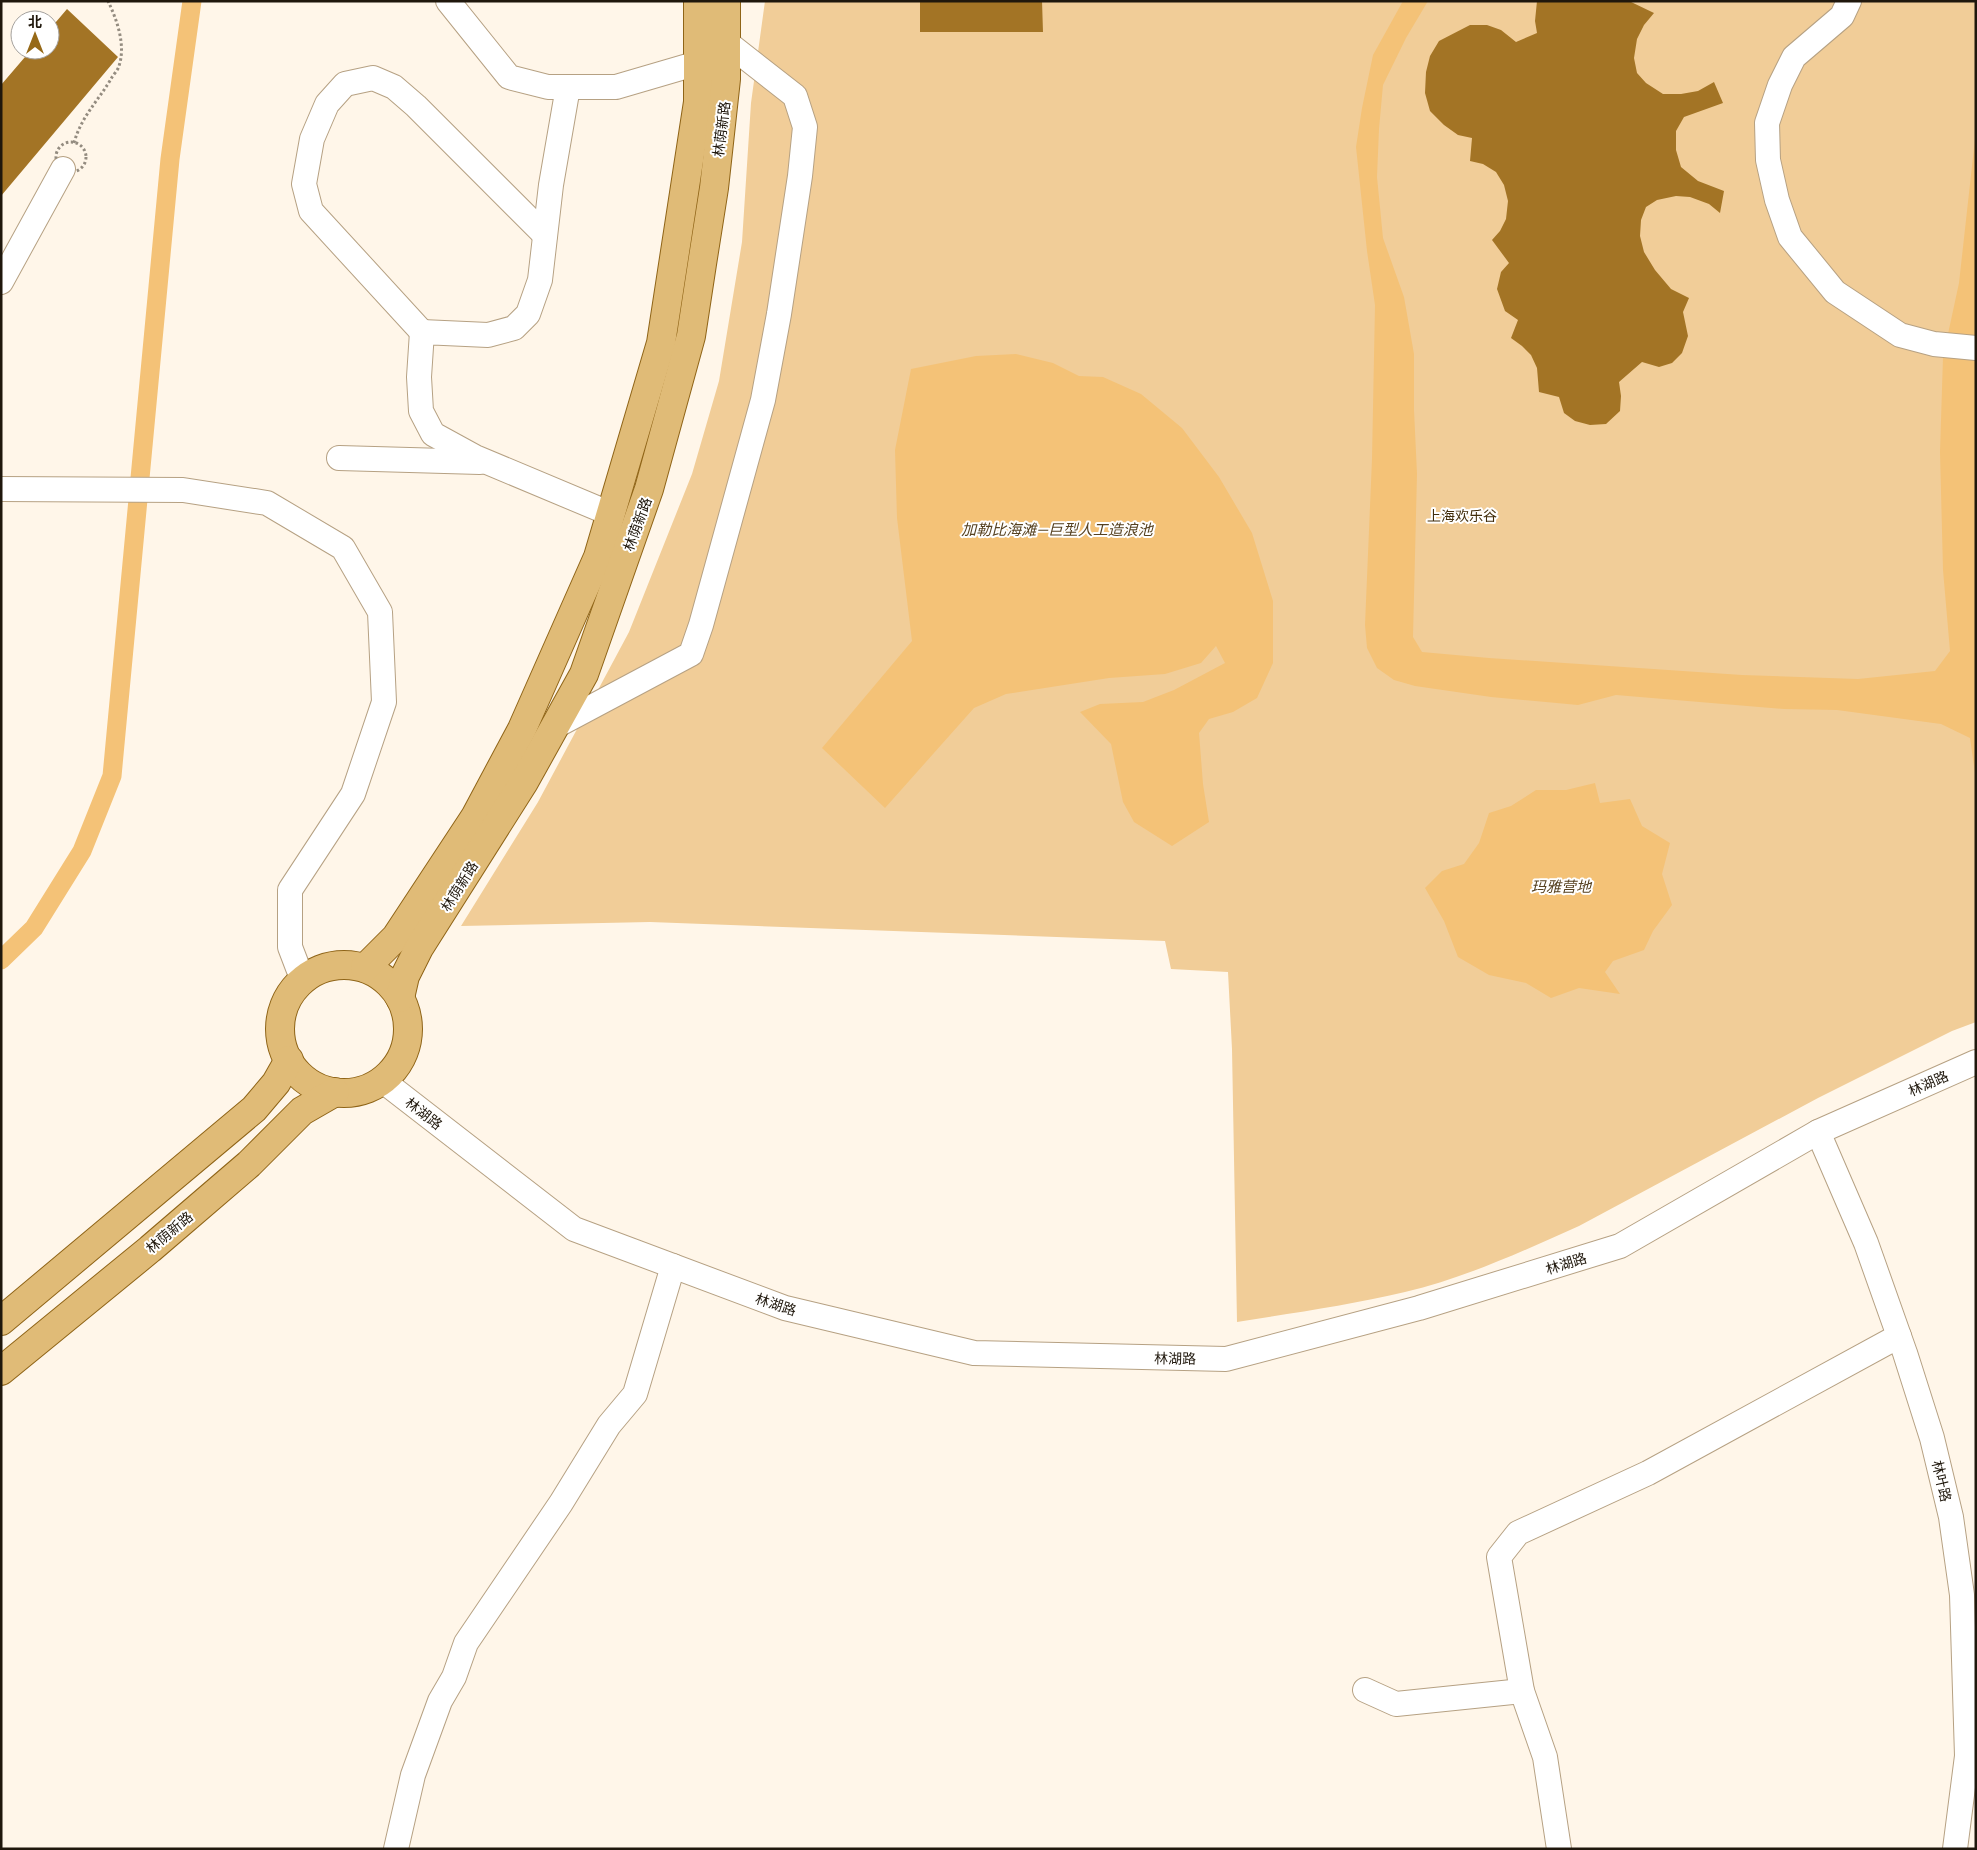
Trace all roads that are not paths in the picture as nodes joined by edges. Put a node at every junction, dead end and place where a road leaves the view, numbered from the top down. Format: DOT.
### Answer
graph roads {
  1 [pos="448,1"];
  2 [pos="698,1"];
  3 [pos="726,1"];
  4 [pos="1849,1"];
  5 [pos="726,42"];
  6 [pos="698,63"];
  7 [pos="568,87"];
  8 [pos="63,169"];
  9 [pos="545,235"];
  10 [pos="1,282"];
  11 [pos="422,332"];
  12 [pos="1976,348"];
  13 [pos="339,458"];
  14 [pos="489,462"];
  15 [pos="1,489"];
  16 [pos="611,514"];
  17 [pos="554,727"];
  18 [pos="365,968"];
  19 [pos="303,982"];
  20 [pos="400,998"];
  21 [pos="289,1060"];
  22 [pos="1976,1062"];
  23 [pos="383,1081"];
  24 [pos="335,1092"];
  25 [pos="1818,1132"];
  26 [pos="673,1266"];
  27 [pos="1,1321"];
  28 [pos="1899,1336"];
  29 [pos="1,1371"];
  30 [pos="1365,1690"];
  31 [pos="1522,1691"];
  32 [pos="396,1849"];
  33 [pos="1559,1849"];
  34 [pos="1955,1849"];
  1 -- 7 [label="street"];
  2 -- 6 [label="main road, 林荫新路"];
  3 -- 5 [label="main road, 林荫新路"];
  4 -- 12 [label="street"];
  5 -- 17 [label="main road, 林荫新路"];
  5 -- 17 [label="street"];
  6 -- 7 [label="street"];
  6 -- 16 [label="main road, 林荫新路"];
  7 -- 9 [label="street"];
  8 -- 10 [label="street"];
  9 -- 11 [label="street"];
  9 -- 11 [label="street"];
  11 -- 14 [label="street"];
  13 -- 14 [label="street"];
  14 -- 16 [label="street"];
  15 -- 19 [label="street"];
  16 -- 18 [label="main road, 林荫新路"];
  17 -- 20 [label="main road, 林荫新路"];
  18 -- 19 [label="main road, 林荫新路"];
  18 -- 20 [label="main road, 林荫新路"];
  19 -- 21 [label="main road, 林荫新路"];
  20 -- 23 [label="main road, 林荫新路"];
  21 -- 24 [label="main road, 林荫新路"];
  21 -- 27 [label="main road"];
  22 -- 25 [label="street, 林湖路"];
  23 -- 24 [label="main road, 林荫新路"];
  23 -- 26 [label="street, 林湖路"];
  24 -- 29 [label="main road, 林荫新路"];
  25 -- 26 [label="street, 林湖路"];
  25 -- 28 [label="street, 林叶路"];
  26 -- 32 [label="street"];
  28 -- 31 [label="street"];
  28 -- 34 [label="street, 林叶路"];
  30 -- 31 [label="street"];
  31 -- 33 [label="street"];
}
